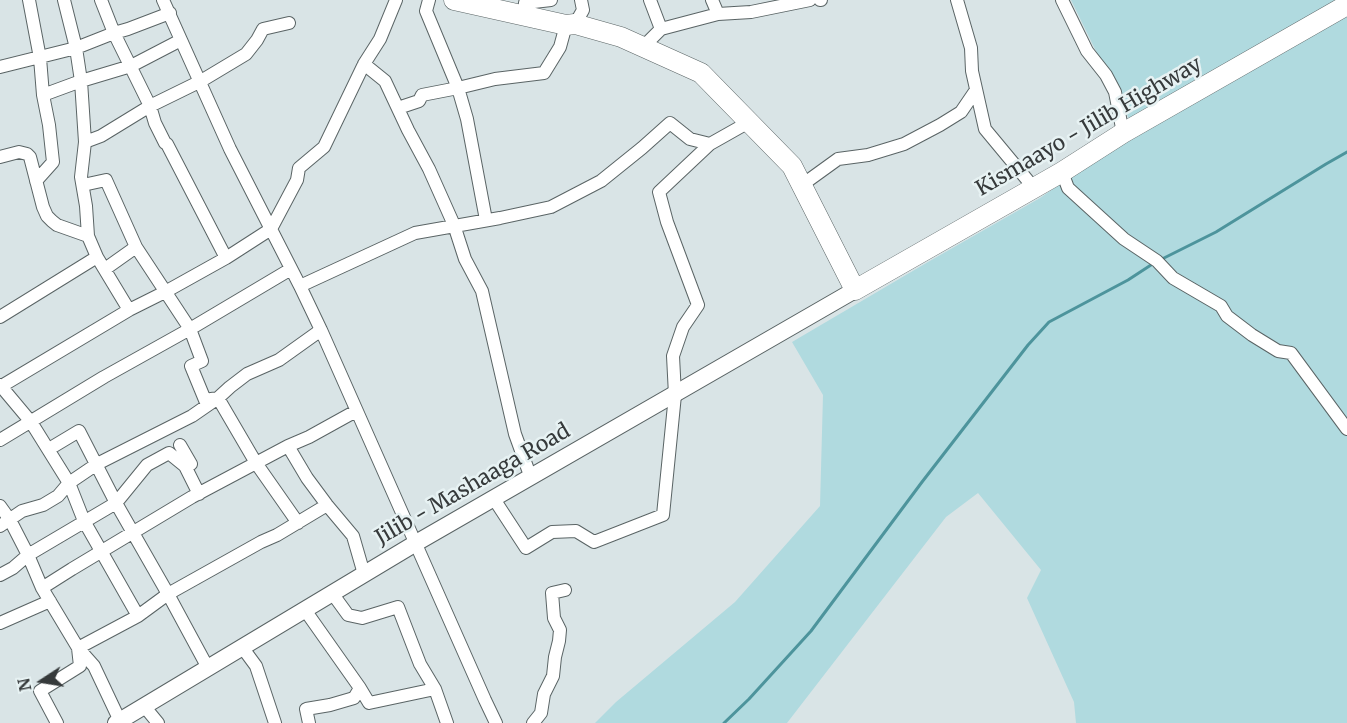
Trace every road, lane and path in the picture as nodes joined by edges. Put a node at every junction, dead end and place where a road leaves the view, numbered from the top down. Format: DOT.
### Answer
graph roads {
  1 [pos="29,0"];
  2 [pos="64,0"];
  3 [pos="101,0"];
  4 [pos="163,0"];
  5 [pos="396,0"];
  6 [pos="429,0"];
  7 [pos="454,0"];
  8 [pos="550,0"];
  9 [pos="581,0"];
  10 [pos="650,0"];
  11 [pos="712,0"];
  12 [pos="810,0"];
  13 [pos="957,0"];
  14 [pos="1062,0"];
  15 [pos="1347,5"];
  16 [pos="515,10"];
  17 [pos="170,13"];
  18 [pos="717,14"];
  19 [pos="289,23"];
  20 [pos="571,25"];
  21 [pos="661,29"];
  22 [pos="114,33"];
  23 [pos="181,40"];
  24 [pos="643,47"];
  25 [pos="76,48"];
  26 [pos="40,58"];
  27 [pos="364,64"];
  28 [pos="131,66"];
  29 [pos="0,67"];
  30 [pos="81,81"];
  31 [pos="201,81"];
  32 [pos="458,88"];
  33 [pos="976,90"];
  34 [pos="43,95"];
  35 [pos="150,106"];
  36 [pos="398,108"];
  37 [pos="749,122"];
  38 [pos="1123,133"];
  39 [pos="85,142"];
  40 [pos="710,144"];
  41 [pos="0,158"];
  42 [pos="1062,172"];
  43 [pos="36,182"];
  44 [pos="83,184"];
  45 [pos="802,185"];
  46 [pos="1034,188"];
  47 [pos="486,220"];
  48 [pos="454,225"];
  49 [pos="271,229"];
  50 [pos="88,237"];
  51 [pos="136,247"];
  52 [pos="97,257"];
  53 [pos="226,258"];
  54 [pos="105,269"];
  55 [pos="291,269"];
  56 [pos="300,286"];
  57 [pos="855,290"];
  58 [pos="165,292"];
  59 [pos="129,310"];
  60 [pos="0,317"];
  61 [pos="190,329"];
  62 [pos="321,330"];
  63 [pos="0,386"];
  64 [pos="675,395"];
  65 [pos="218,398"];
  66 [pos="356,411"];
  67 [pos="31,422"];
  68 [pos="1347,429"];
  69 [pos="159,433"];
  70 [pos="0,440"];
  71 [pos="180,445"];
  72 [pos="288,446"];
  73 [pos="49,449"];
  74 [pos="169,453"];
  75 [pos="256,463"];
  76 [pos="97,464"];
  77 [pos="185,466"];
  78 [pos="531,478"];
  79 [pos="69,483"];
  80 [pos="199,494"];
  81 [pos="494,499"];
  82 [pos="116,503"];
  83 [pos="0,506"];
  84 [pos="327,506"];
  85 [pos="84,522"];
  86 [pos="5,523"];
  87 [pos="298,523"];
  88 [pos="133,531"];
  89 [pos="416,543"];
  90 [pos="102,551"];
  91 [pos="28,555"];
  92 [pos="364,574"];
  93 [pos="0,575"];
  94 [pos="42,588"];
  95 [pos="565,590"];
  96 [pos="332,593"];
  97 [pos="168,594"];
  98 [pos="50,601"];
  99 [pos="305,610"];
  100 [pos="138,616"];
  101 [pos="0,623"];
  102 [pos="242,647"];
  103 [pos="78,648"];
  104 [pos="208,668"];
  105 [pos="360,688"];
  106 [pos="435,689"];
  107 [pos="144,706"];
  108 [pos="118,722"];
  109 [pos="57,723"];
  110 [pos="158,723"];
  111 [pos="274,723"];
  112 [pos="309,723"];
  113 [pos="447,723"];
  114 [pos="496,723"];
  115 [pos="533,723"];
  1 -- 26 [label="street"];
  2 -- 25 [label="street"];
  3 -- 22 [label="street"];
  4 -- 17 [label="street"];
  5 -- 27 [label="street"];
  6 -- 32 [label="street"];
  7 -- 16 [label="main road"];
  8 -- 16 [label="street"];
  9 -- 20 [label="street"];
  10 -- 21 [label="street"];
  11 -- 18 [label="street"];
  12 -- 18 [label="street"];
  13 -- 33 [label="street"];
  14 -- 38 [label="street"];
  15 -- 38 [label="main road, Kismaayo - Jilib Highway"];
  16 -- 20 [label="main road"];
  17 -- 22 [label="street"];
  17 -- 23 [label="street"];
  18 -- 21 [label="street"];
  19 -- 31 [label="street"];
  20 -- 24 [label="main road"];
  20 -- 32 [label="street"];
  21 -- 24 [label="street"];
  22 -- 25 [label="street"];
  22 -- 28 [label="street"];
  23 -- 28 [label="street"];
  23 -- 31 [label="street"];
  24 -- 37 [label="main road"];
  25 -- 26 [label="street"];
  25 -- 30 [label="street"];
  26 -- 29 [label="street"];
  26 -- 34 [label="street"];
  27 -- 36 [label="street"];
  27 -- 49 [label="street"];
  28 -- 30 [label="street"];
  28 -- 35 [label="street"];
  30 -- 34 [label="street"];
  30 -- 39 [label="street"];
  31 -- 35 [label="street"];
  31 -- 49 [label="street"];
  32 -- 36 [label="street"];
  32 -- 47 [label="street"];
  33 -- 45 [label="street"];
  33 -- 46 [label="street"];
  34 -- 43 [label="street"];
  35 -- 39 [label="street"];
  35 -- 53 [label="street"];
  36 -- 48 [label="street"];
  37 -- 40 [label="street"];
  37 -- 45 [label="main road"];
  38 -- 42 [label="main road, Kismaayo - Jilib Highway"];
  39 -- 44 [label="street"];
  40 -- 47 [label="street"];
  40 -- 64 [label="street"];
  41 -- 43 [label="street"];
  42 -- 46 [label="main road, Kismaayo - Jilib Highway"];
  42 -- 68 [label="street"];
  43 -- 50 [label="street"];
  44 -- 50 [label="street"];
  44 -- 51 [label="street"];
  45 -- 57 [label="main road"];
  46 -- 57 [label="main road, Kismaayo - Jilib Highway"];
  47 -- 48 [label="street"];
  48 -- 56 [label="street"];
  48 -- 78 [label="street"];
  49 -- 53 [label="street"];
  49 -- 55 [label="street"];
  50 -- 52 [label="street"];
  51 -- 54 [label="street"];
  51 -- 58 [label="street"];
  52 -- 54 [label="street"];
  52 -- 60 [label="street"];
  53 -- 58 [label="street"];
  54 -- 59 [label="street"];
  55 -- 56 [label="street"];
  55 -- 61 [label="street"];
  56 -- 62 [label="street"];
  57 -- 64 [label="main road, Jilib - Mashaaga Road"];
  58 -- 59 [label="street"];
  58 -- 61 [label="street"];
  59 -- 63 [label="street"];
  61 -- 65 [label="street"];
  61 -- 67 [label="street"];
  62 -- 65 [label="street"];
  62 -- 66 [label="street"];
  63 -- 67 [label="street"];
  64 -- 78 [label="main road, Jilib - Mashaaga Road"];
  64 -- 81 [label="street"];
  65 -- 69 [label="street"];
  65 -- 75 [label="street"];
  66 -- 72 [label="street"];
  66 -- 89 [label="street"];
  67 -- 70 [label="street"];
  67 -- 73 [label="street"];
  69 -- 74 [label="street"];
  69 -- 76 [label="street"];
  71 -- 77 [label="street"];
  72 -- 75 [label="street"];
  72 -- 84 [label="street"];
  73 -- 76 [label="street"];
  73 -- 79 [label="street"];
  74 -- 77 [label="street"];
  74 -- 82 [label="street"];
  75 -- 80 [label="street"];
  75 -- 87 [label="street"];
  76 -- 79 [label="street"];
  76 -- 82 [label="street"];
  77 -- 80 [label="street"];
  78 -- 81 [label="main road, Jilib - Mashaaga Road"];
  79 -- 85 [label="street"];
  79 -- 86 [label="street"];
  80 -- 88 [label="street"];
  81 -- 89 [label="main road, Jilib - Mashaaga Road"];
  82 -- 85 [label="street"];
  82 -- 88 [label="street"];
  83 -- 86 [label="street"];
  84 -- 87 [label="street"];
  84 -- 92 [label="street"];
  85 -- 90 [label="street"];
  85 -- 91 [label="street"];
  86 -- 91 [label="street"];
  87 -- 97 [label="street"];
  88 -- 90 [label="street"];
  88 -- 97 [label="street"];
  89 -- 92 [label="main road, Jilib - Mashaaga Road"];
  89 -- 114 [label="street"];
  90 -- 94 [label="street"];
  90 -- 100 [label="street"];
  91 -- 93 [label="street"];
  91 -- 94 [label="street"];
  92 -- 96 [label="main road, Jilib - Mashaaga Road"];
  94 -- 98 [label="street"];
  95 -- 115 [label="street"];
  96 -- 99 [label="main road, Jilib - Mashaaga Road"];
  96 -- 106 [label="street"];
  97 -- 100 [label="street"];
  97 -- 104 [label="street"];
  98 -- 101 [label="street"];
  98 -- 103 [label="street"];
  99 -- 102 [label="main road, Jilib - Mashaaga Road"];
  99 -- 105 [label="street"];
  100 -- 103 [label="street"];
  102 -- 104 [label="main road, Jilib - Mashaaga Road"];
  102 -- 111 [label="street"];
  103 -- 108 [label="street"];
  103 -- 109 [label="street"];
  104 -- 107 [label="main road, Jilib - Mashaaga Road"];
  105 -- 106 [label="street"];
  105 -- 112 [label="street"];
  106 -- 113 [label="street"];
  107 -- 108 [label="main road, Jilib - Mashaaga Road"];
  107 -- 110 [label="street"];
}
